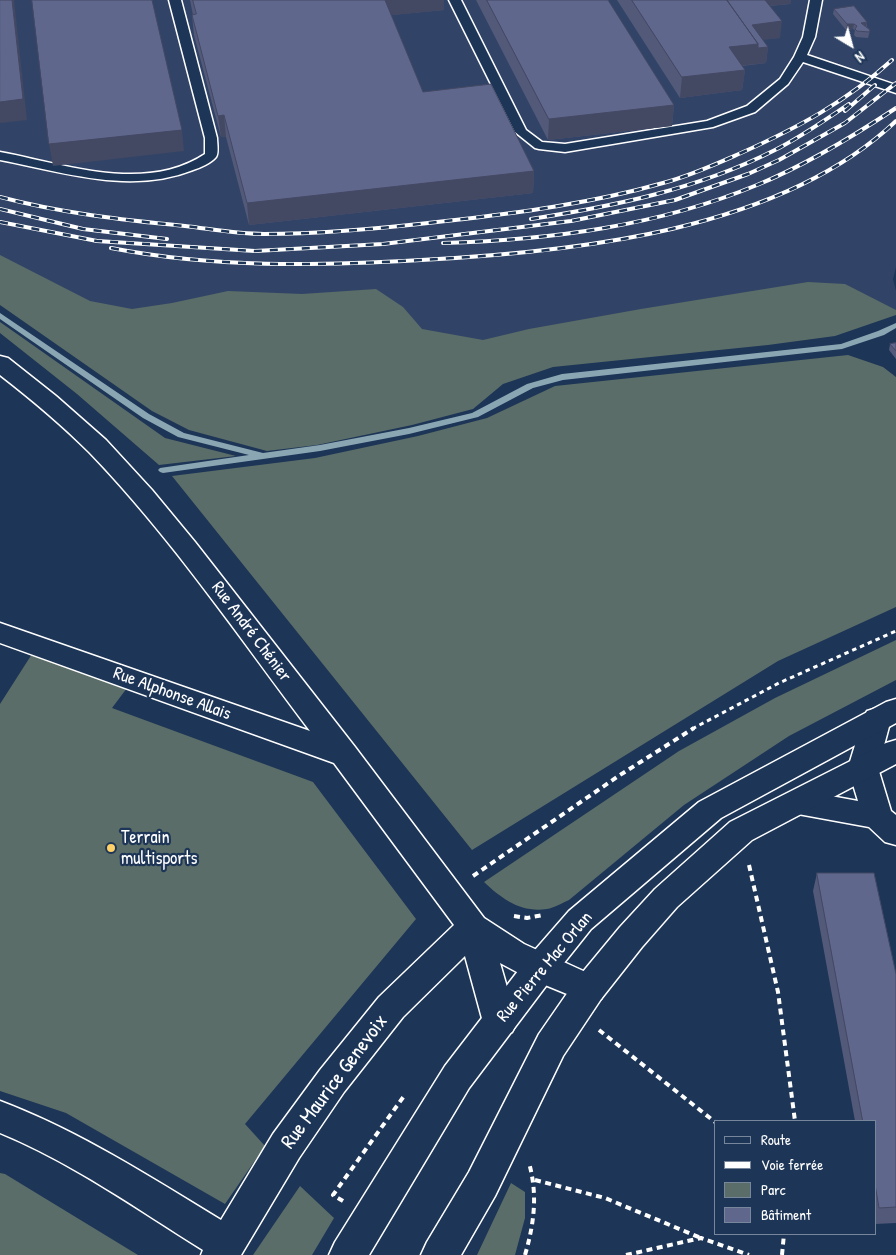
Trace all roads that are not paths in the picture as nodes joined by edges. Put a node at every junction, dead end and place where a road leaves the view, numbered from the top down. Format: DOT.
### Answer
graph roads {
  1 [pos="175,0"];
  2 [pos="455,0"];
  3 [pos="816,0"];
  4 [pos="800,57"];
  5 [pos="896,89"];
  6 [pos="0,156"];
  7 [pos="0,363"];
  8 [pos="0,633"];
  9 [pos="887,715"];
  10 [pos="896,751"];
  11 [pos="345,755"];
  12 [pos="863,768"];
  13 [pos="798,802"];
  14 [pos="887,825"];
  15 [pos="474,927"];
  16 [pos="540,968"];
  17 [pos="589,989"];
  18 [pos="500,1022"];
  19 [pos="0,1117"];
  20 [pos="223,1250"];
  21 [pos="348,1255"];
  22 [pos="440,1255"];
  1 -- 6 [label="lane"];
  2 -- 4 [label="lane"];
  3 -- 4 [label="lane"];
  4 -- 5 [label="lane"];
  7 -- 11 [label="street, Rue André Chénier"];
  8 -- 11 [label="street, Rue Alphonse Allais"];
  9 -- 12 [label="street"];
  9 -- 16 [label="street, Rue Pierre Mac Orlan"];
  10 -- 12 [label="street"];
  11 -- 15 [label="street, Rue André Chénier"];
  12 -- 13 [label="street"];
  12 -- 14 [label="street"];
  13 -- 14 [label="street"];
  13 -- 17 [label="street"];
  15 -- 16 [label="street, Rue André Chénier"];
  15 -- 18 [label="street, Rue André Chénier"];
  15 -- 20 [label="street, Rue Maurice Genevoix"];
  16 -- 17 [label="street, Rue André Chénier"];
  16 -- 18 [label="street, Rue Pierre Mac Orlan"];
  17 -- 22 [label="street"];
  18 -- 21 [label="street, Rue Pierre Mac Orlan"];
  19 -- 20 [label="street"];
}
